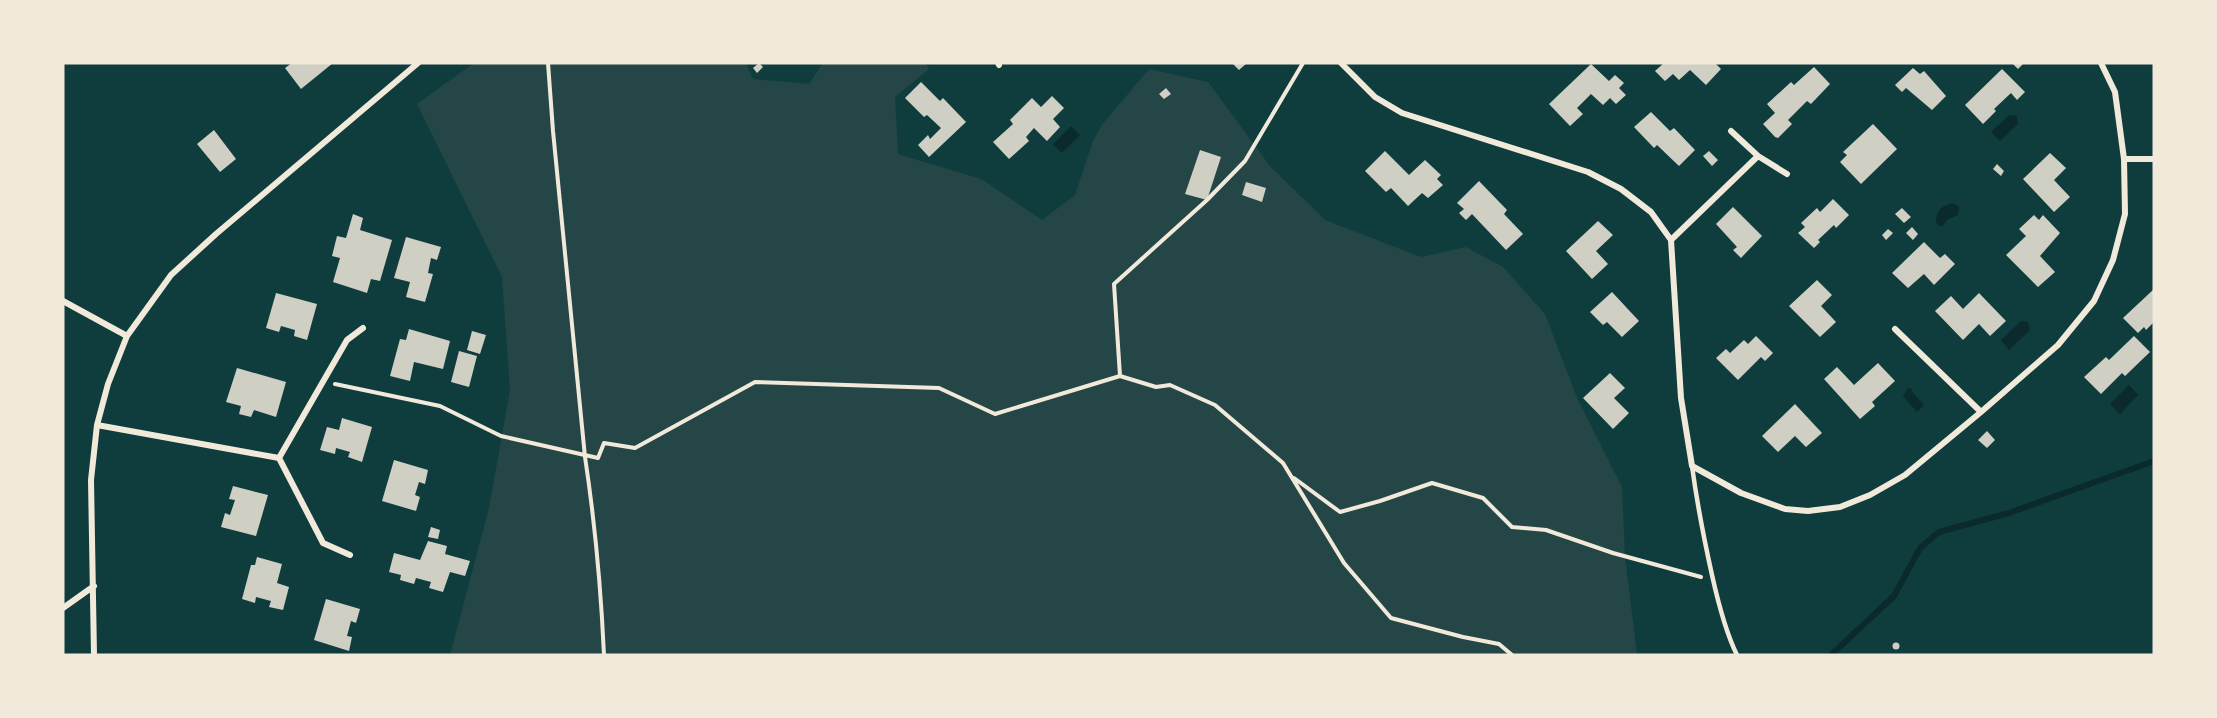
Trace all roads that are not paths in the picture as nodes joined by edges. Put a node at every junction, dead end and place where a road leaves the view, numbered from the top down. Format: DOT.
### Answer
graph roads {
  1 [pos="418,63"];
  2 [pos="1341,63"];
  3 [pos="2101,63"];
  4 [pos="1731,131"];
  5 [pos="1758,156"];
  6 [pos="2124,159"];
  7 [pos="2154,159"];
  8 [pos="1787,174"];
  9 [pos="1671,240"];
  10 [pos="63,301"];
  11 [pos="363,328"];
  12 [pos="1895,329"];
  13 [pos="127,336"];
  14 [pos="1981,412"];
  15 [pos="97,425"];
  16 [pos="279,458"];
  17 [pos="1692,466"];
  18 [pos="350,555"];
  19 [pos="94,586"];
  20 [pos="63,608"];
  21 [pos="94,655"];
  22 [pos="1737,655"];
  1 -- 13 [label="street"];
  2 -- 9 [label="street"];
  3 -- 6 [label="street"];
  4 -- 5 [label="street"];
  5 -- 8 [label="street"];
  5 -- 9 [label="street"];
  6 -- 7 [label="street"];
  6 -- 14 [label="street"];
  9 -- 17 [label="street"];
  10 -- 13 [label="street"];
  11 -- 16 [label="street"];
  12 -- 14 [label="street"];
  13 -- 15 [label="street"];
  14 -- 17 [label="street"];
  15 -- 16 [label="street"];
  15 -- 19 [label="street"];
  16 -- 18 [label="street"];
  17 -- 22 [label="lane"];
  19 -- 20 [label="street"];
  19 -- 21 [label="street"];
}
